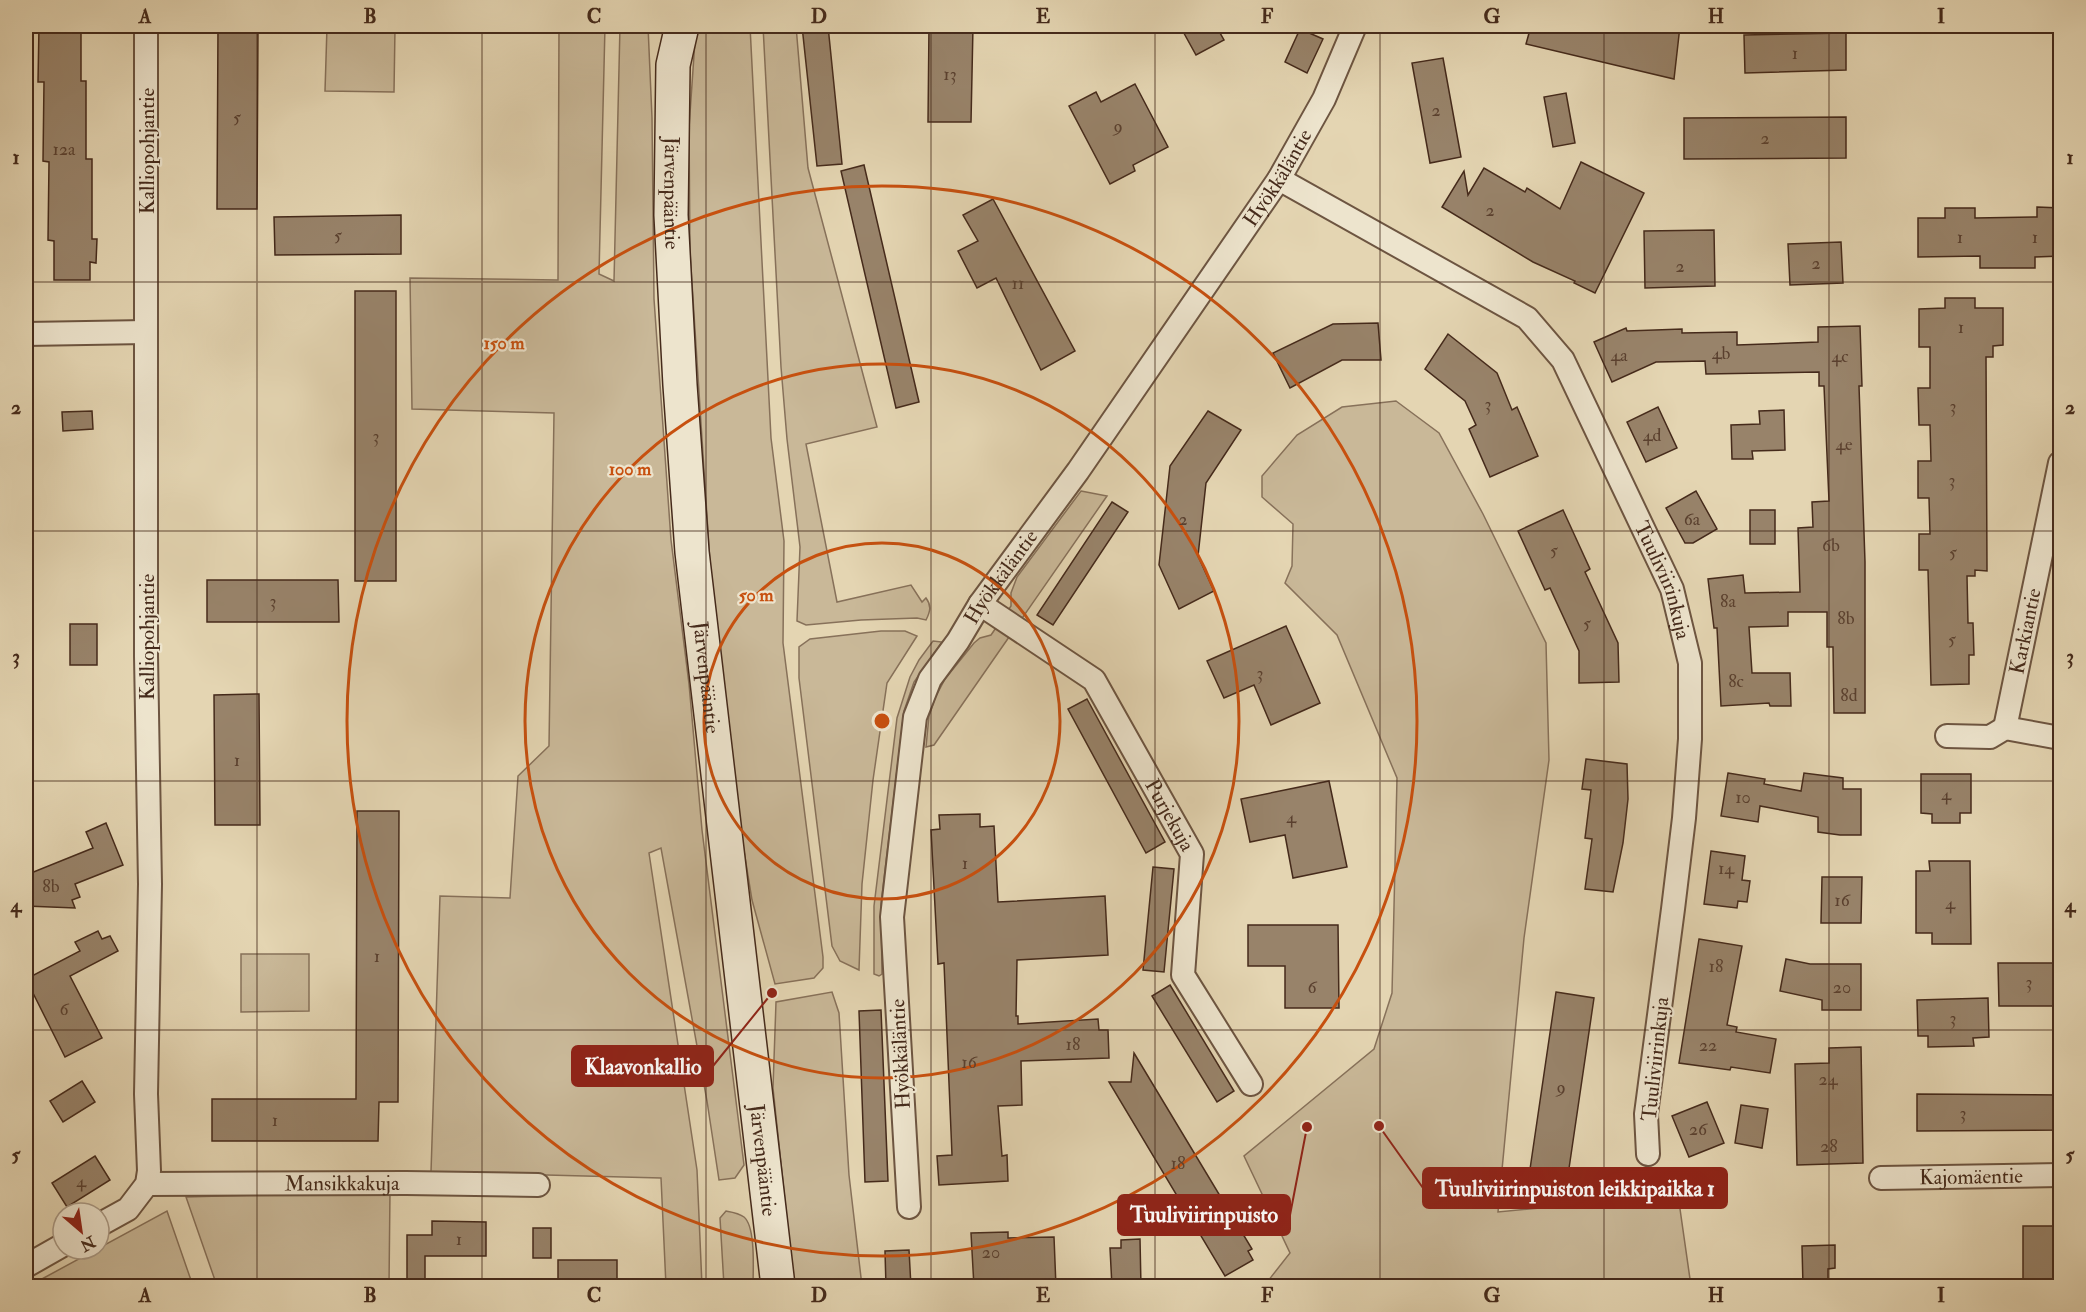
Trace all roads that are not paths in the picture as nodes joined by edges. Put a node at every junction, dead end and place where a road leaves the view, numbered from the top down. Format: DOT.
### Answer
graph roads {
  1 [pos="146,26"];
  2 [pos="664,26"];
  3 [pos="682,26"];
  4 [pos="1355,26"];
  5 [pos="673,65"];
  6 [pos="1279,179"];
  7 [pos="146,332"];
  8 [pos="26,334"];
  9 [pos="2061,463"];
  10 [pos="980,604"];
  11 [pos="2005,728"];
  12 [pos="1947,736"];
  13 [pos="2061,738"];
  14 [pos="1251,1084"];
  15 [pos="1648,1154"];
  16 [pos="2061,1175"];
  17 [pos="1881,1178"];
  18 [pos="147,1184"];
  19 [pos="538,1185"];
  20 [pos="909,1207"];
  21 [pos="111,1218"];
  22 [pos="51,1252"];
  23 [pos="26,1266"];
  24 [pos="778,1287"];
  1 -- 7 [label="street, Kalliopohjantie"];
  2 -- 5 [label="main road, Järvenpääntie"];
  3 -- 5 [label="main road, Järvenpääntie"];
  4 -- 6 [label="street, Hyökkäläntie"];
  5 -- 24 [label="main road, Järvenpääntie"];
  6 -- 10 [label="street, Hyökkäläntie"];
  6 -- 15 [label="street, Tuuliviirinkuja"];
  7 -- 8 [label="street"];
  7 -- 18 [label="street, Kalliopohjantie"];
  9 -- 11 [label="street, Karkiantie"];
  10 -- 14 [label="street, Purjekuja"];
  10 -- 20 [label="street, Hyökkäläntie"];
  11 -- 12 [label="street"];
  11 -- 13 [label="street"];
  16 -- 17 [label="street, Kajomäentie"];
  18 -- 19 [label="street, Mansikkakuja"];
  18 -- 21 [label="street"];
  22 -- 23 [label="street"];
}
